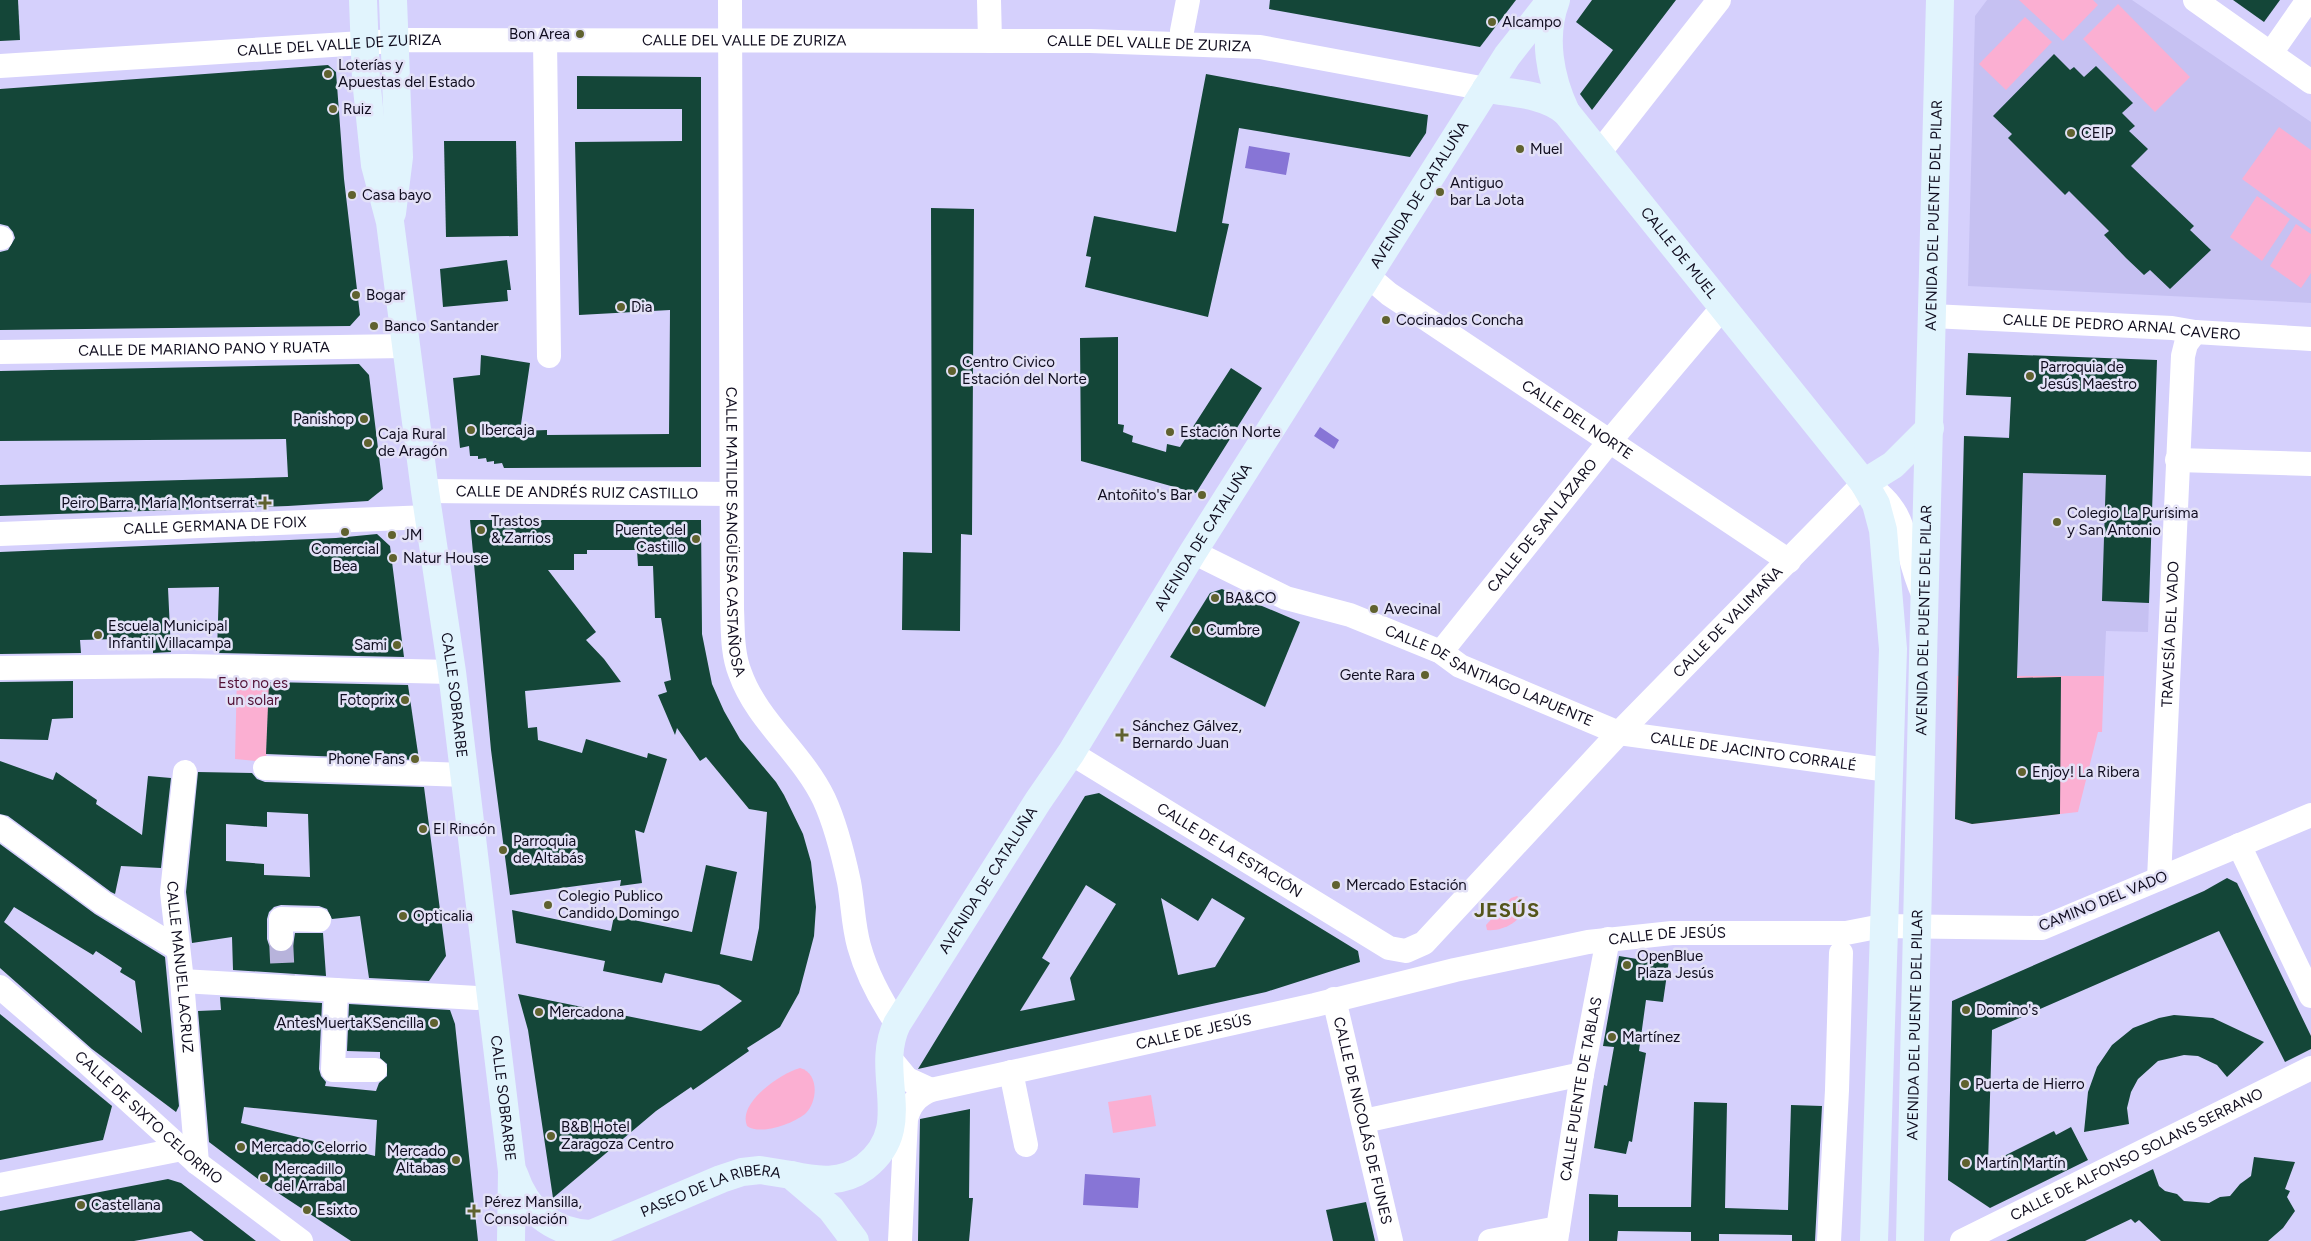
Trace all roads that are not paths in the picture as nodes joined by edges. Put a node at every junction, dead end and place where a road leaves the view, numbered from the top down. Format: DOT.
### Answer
graph roads {
  1 [pos="363,0"];
  2 [pos="393,0"];
  3 [pos="730,0"];
  4 [pos="989,0"];
  5 [pos="1188,0"];
  6 [pos="1551,0"];
  7 [pos="1556,0"];
  8 [pos="1719,0"];
  9 [pos="2195,0"];
  10 [pos="2308,0"];
  11 [pos="1941,1"];
  12 [pos="1182,31"];
  13 [pos="545,39"];
  14 [pos="731,40"];
  15 [pos="395,41"];
  16 [pos="990,41"];
  17 [pos="364,42"];
  18 [pos="2271,53"];
  19 [pos="0,66"];
  20 [pos="2311,82"];
  21 [pos="1486,89"];
  22 [pos="1566,112"];
  23 [pos="1599,153"];
  24 [pos="390,222"];
  25 [pos="1368,276"];
  26 [pos="1723,307"];
  27 [pos="1932,316"];
  28 [pos="2195,332"];
  29 [pos="2311,339"];
  30 [pos="406,346"];
  31 [pos="0,352"];
  32 [pos="549,356"];
  33 [pos="1930,428"];
  34 [pos="1609,442"];
  35 [pos="2178,460"];
  36 [pos="2311,464"];
  37 [pos="1864,482"];
  38 [pos="425,491"];
  39 [pos="731,494"];
  40 [pos="428,517"];
  41 [pos="0,534"];
  42 [pos="1193,552"];
  43 [pos="1788,561"];
  44 [pos="1923,595"];
  45 [pos="1441,652"];
  46 [pos="0,668"];
  47 [pos="452,672"];
  48 [pos="1620,733"];
  49 [pos="1072,753"];
  50 [pos="265,768"];
  51 [pos="1888,770"];
  52 [pos="185,772"];
  53 [pos="465,775"];
  54 [pos="2311,814"];
  55 [pos="0,827"];
  56 [pos="2239,845"];
  57 [pos="2159,879"];
  58 [pos="319,920"];
  59 [pos="278,926"];
  60 [pos="1882,926"];
  61 [pos="1916,927"];
  62 [pos="1434,932"];
  63 [pos="1608,939"];
  64 [pos="177,948"];
  65 [pos="1389,948"];
  66 [pos="1841,953"];
  67 [pos="1455,970"];
  68 [pos="182,981"];
  69 [pos="1384,987"];
  70 [pos="336,990"];
  71 [pos="5,996"];
  72 [pos="2311,996"];
  73 [pos="477,998"];
  74 [pos="1334,1000"];
  75 [pos="897,1024"];
  76 [pos="888,1056"];
  77 [pos="2311,1068"];
  78 [pos="375,1070"];
  79 [pos="1011,1072"];
  80 [pos="1582,1074"];
  81 [pos="931,1090"];
  82 [pos="1364,1121"];
  83 [pos="1026,1145"];
  84 [pos="189,1156"];
  85 [pos="512,1171"];
  86 [pos="791,1175"];
  87 [pos="0,1185"];
  88 [pos="1557,1234"];
  89 [pos="582,1238"];
  90 [pos="301,1241"];
  91 [pos="510,1241"];
  92 [pos="855,1241"];
  93 [pos="900,1241"];
  94 [pos="1390,1241"];
  95 [pos="1490,1241"];
  96 [pos="1829,1241"];
  97 [pos="1874,1241"];
  98 [pos="1910,1241"];
  99 [pos="1962,1241"];
  1 -- 17 [label="main road"];
  2 -- 15 [label="main road"];
  3 -- 14 [label="street, CALLE MATILDE SANGÜESA CASTAÑOSA"];
  4 -- 16 [label="street"];
  5 -- 12 [label="street"];
  6 -- 21 [label="main road, AVENIDA DE CATALUÑA"];
  7 -- 22 [label="main road, CALLE DE MUEL"];
  8 -- 23 [label="street"];
  9 -- 18 [label="street"];
  10 -- 18 [label="street"];
  11 -- 27 [label="main road, AVENIDA DEL PUENTE DEL PILAR"];
  13 -- 14 [label="street, CALLE DEL VALLE DE ZURIZA"];
  13 -- 15 [label="street, CALLE DEL VALLE DE ZURIZA"];
  13 -- 32 [label="street"];
  14 -- 16 [label="street, CALLE DEL VALLE DE ZURIZA"];
  14 -- 39 [label="street, CALLE MATILDE SANGÜESA CASTAÑOSA"];
  15 -- 17 [label="street, CALLE DEL VALLE DE ZURIZA"];
  15 -- 24 [label="main road"];
  16 -- 21 [label="street, CALLE DEL VALLE DE ZURIZA"];
  17 -- 19 [label="street, CALLE DEL VALLE DE ZURIZA"];
  17 -- 24 [label="main road"];
  18 -- 20 [label="street"];
  21 -- 22 [label="main road"];
  21 -- 25 [label="main road, AVENIDA DE CATALUÑA"];
  22 -- 23 [label="main road, CALLE DE MUEL"];
  23 -- 26 [label="main road, CALLE DE MUEL"];
  24 -- 30 [label="main road, CALLE SOBRARBE"];
  25 -- 34 [label="street, CALLE DEL NORTE"];
  25 -- 42 [label="main road, AVENIDA DE CATALUÑA"];
  26 -- 34 [label="street, CALLE DE SAN LÁZARO"];
  26 -- 37 [label="main road, CALLE DE MUEL"];
  27 -- 28 [label="street, CALLE DE PEDRO ARNAL CAVERO"];
  27 -- 33 [label="main road, AVENIDA DEL PUENTE DEL PILAR"];
  28 -- 29 [label="street, CALLE DE PEDRO ARNAL CAVERO"];
  28 -- 35 [label="street, TRAVESÍA DEL VADO"];
  30 -- 31 [label="street, CALLE DE MARIANO PANO Y RUATA"];
  30 -- 38 [label="main road, CALLE SOBRARBE"];
  33 -- 37 [label="main road"];
  33 -- 44 [label="main road, AVENIDA DEL PUENTE DEL PILAR"];
  34 -- 43 [label="street, CALLE DEL NORTE"];
  34 -- 45 [label="street, CALLE DE SAN LÁZARO"];
  35 -- 36 [label="street"];
  35 -- 57 [label="street, TRAVESÍA DEL VADO"];
  37 -- 43 [label="street, CALLE DE VALIMAÑA"];
  37 -- 44 [label="street"];
  37 -- 51 [label="main road, AVENIDA DEL PUENTE DEL PILAR"];
  38 -- 39 [label="street, CALLE DE ANDRÉS RUIZ CASTILLO"];
  38 -- 40 [label="main road, CALLE SOBRARBE"];
  39 -- 75 [label="street, CALLE MATILDE SANGÜESA CASTAÑOSA"];
  40 -- 41 [label="street, CALLE GERMANA DE FOIX"];
  40 -- 47 [label="main road, CALLE SOBRARBE"];
  42 -- 45 [label="street, CALLE DE SANTIAGO LAPUENTE"];
  42 -- 49 [label="main road, AVENIDA DE CATALUÑA"];
  43 -- 48 [label="street, CALLE DE VALIMAÑA"];
  44 -- 61 [label="main road, AVENIDA DEL PUENTE DEL PILAR"];
  45 -- 48 [label="street, CALLE DE SANTIAGO LAPUENTE"];
  46 -- 47 [label="street"];
  47 -- 53 [label="main road, CALLE SOBRARBE"];
  48 -- 51 [label="street, CALLE DE JACINTO CORRALÉ"];
  48 -- 62 [label="street, CALLE DE VALIMAÑA"];
  49 -- 65 [label="street, CALLE DE LA ESTACIÓN"];
  49 -- 75 [label="main road, AVENIDA DE CATALUÑA"];
  50 -- 53 [label="street"];
  51 -- 60 [label="main road, AVENIDA DEL PUENTE DEL PILAR"];
  52 -- 64 [label="street, CALLE MANUEL LACRUZ"];
  53 -- 85 [label="main road, CALLE SOBRARBE"];
  54 -- 56 [label="street, CAMINO DEL VADO"];
  55 -- 64 [label="street"];
  56 -- 57 [label="street, CAMINO DEL VADO"];
  56 -- 72 [label="street"];
  57 -- 61 [label="street, CAMINO DEL VADO"];
  58 -- 59 [label="street"];
  60 -- 61 [label="street, CAMINO DEL VADO"];
  60 -- 63 [label="street, CALLE DE JESÚS"];
  60 -- 97 [label="main road, AVENIDA DEL PUENTE DEL PILAR"];
  61 -- 98 [label="main road, AVENIDA DEL PUENTE DEL PILAR"];
  62 -- 65 [label="street"];
  62 -- 67 [label="street"];
  63 -- 67 [label="street, CALLE DE JESÚS"];
  63 -- 80 [label="street, CALLE PUENTE DE TABLAS"];
  64 -- 68 [label="street, CALLE MANUEL LACRUZ"];
  65 -- 69 [label="street"];
  66 -- 96 [label="street"];
  67 -- 69 [label="street, CALLE DE JESÚS"];
  68 -- 70 [label="street"];
  68 -- 84 [label="street, CALLE MANUEL LACRUZ"];
  69 -- 74 [label="street, CALLE DE JESÚS"];
  70 -- 73 [label="street"];
  70 -- 78 [label="street"];
  71 -- 84 [label="street, CALLE DE SIXTO CELORRIO"];
  74 -- 79 [label="street, CALLE DE JESÚS"];
  74 -- 82 [label="street, CALLE DE NICOLÁS DE FUNES"];
  75 -- 76 [label="main road, AVENIDA DE CATALUÑA"];
  76 -- 81 [label="street"];
  76 -- 86 [label="main road, AVENIDA DE CATALUÑA"];
  77 -- 99 [label="street, CALLE DE ALFONSO SOLANS SERRANO"];
  79 -- 81 [label="street, CALLE DE JESÚS"];
  79 -- 83 [label="street"];
  80 -- 82 [label="street"];
  80 -- 88 [label="street, CALLE PUENTE DE TABLAS"];
  81 -- 93 [label="street"];
  82 -- 94 [label="street, CALLE DE NICOLÁS DE FUNES"];
  84 -- 87 [label="street"];
  84 -- 90 [label="street, CALLE DE SIXTO CELORRIO"];
  85 -- 89 [label="main road, CALLE SOBRARBE"];
  85 -- 91 [label="main road, CALLE SOBRARBE"];
  86 -- 89 [label="main road, PASEO DE LA RIBERA"];
  86 -- 92 [label="main road, PASEO DE LA RIBERA"];
  88 -- 95 [label="street"];
}
